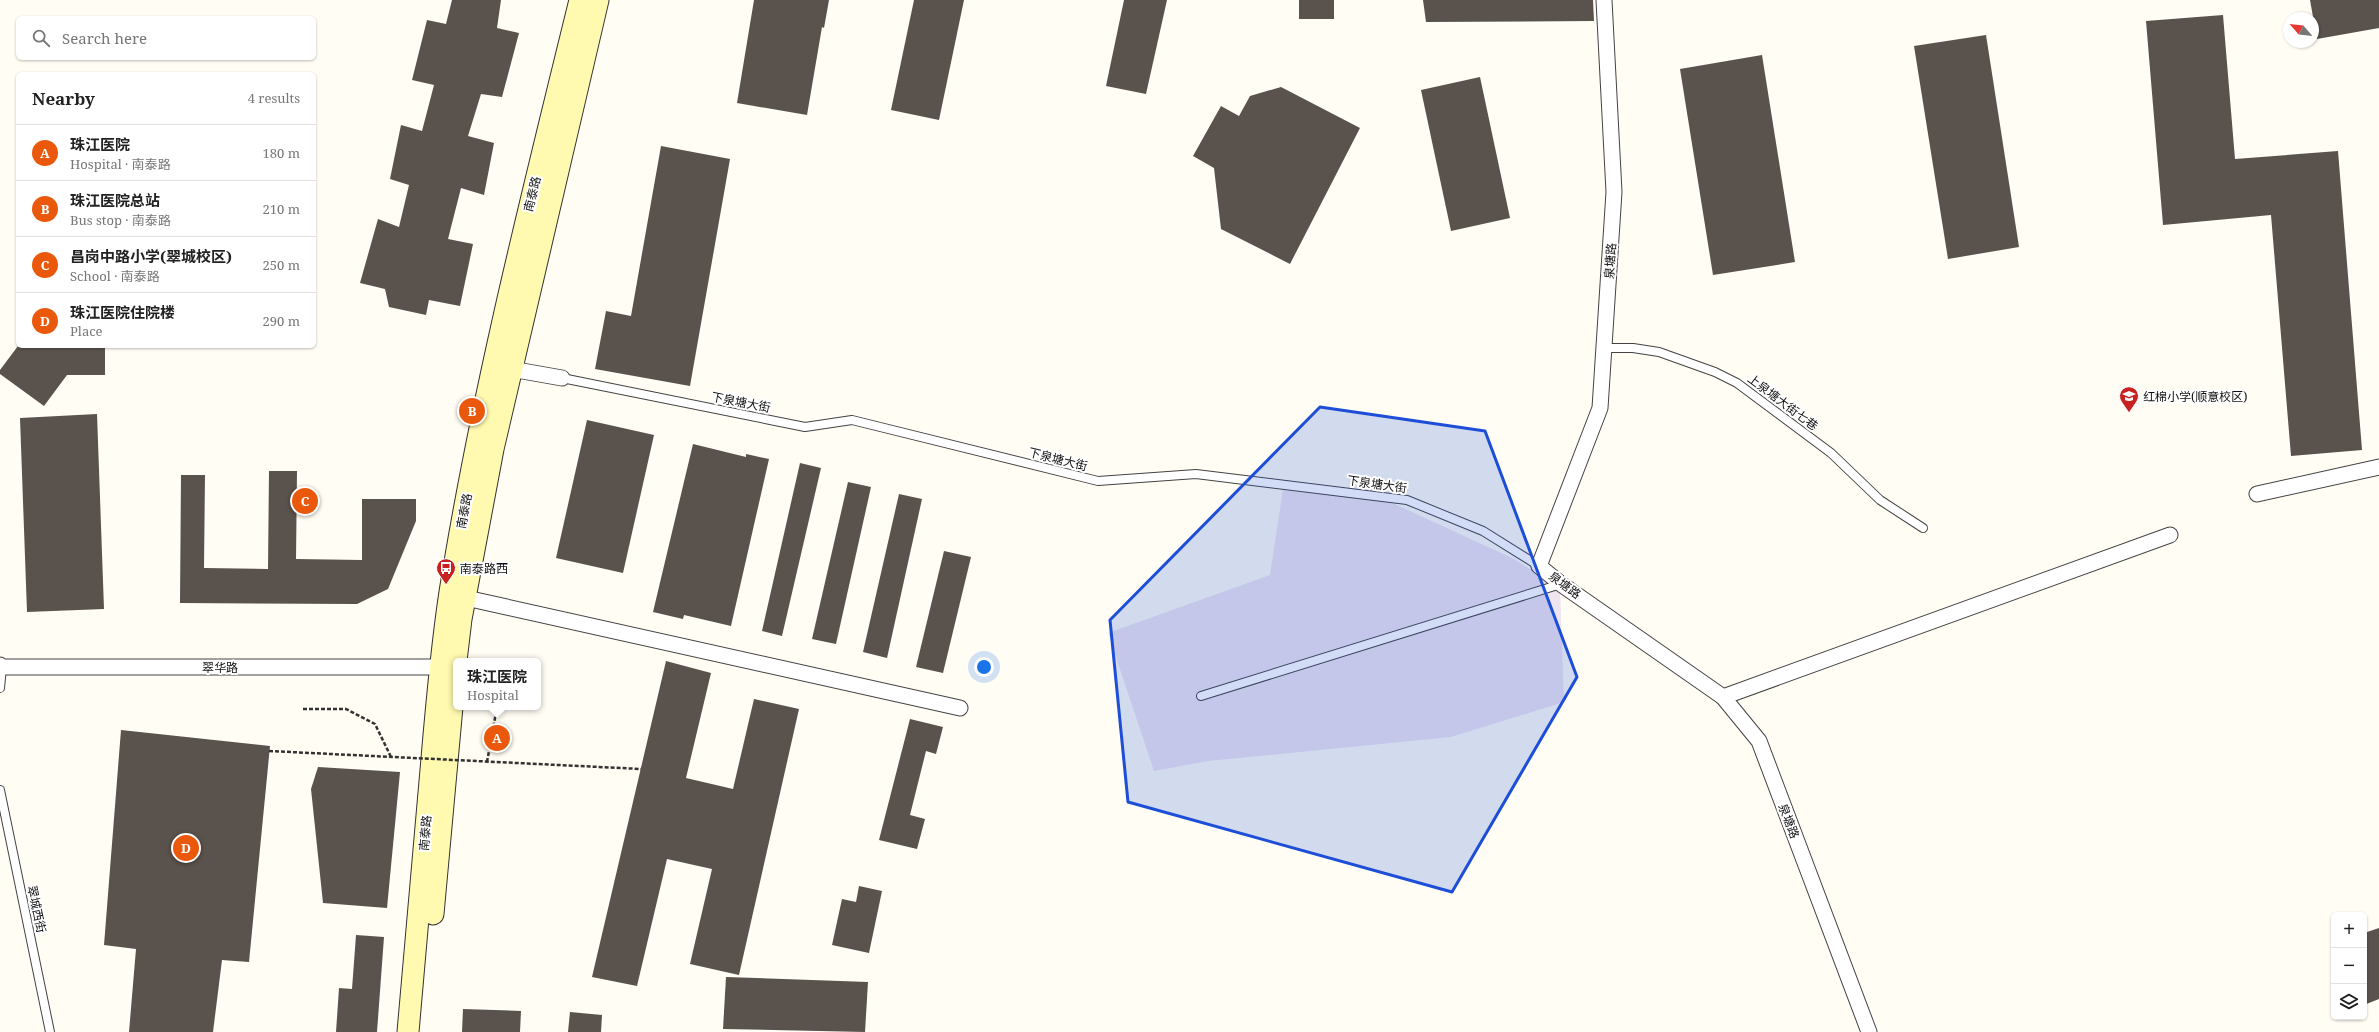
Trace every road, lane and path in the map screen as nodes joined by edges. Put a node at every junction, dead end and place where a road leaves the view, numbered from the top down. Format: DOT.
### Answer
graph roads {
  1 [pos="580,0"];
  2 [pos="598,0"];
  3 [pos="1604,0"];
  4 [pos="1604,348"];
  5 [pos="511,368"];
  6 [pos="562,378"];
  7 [pos="2379,467"];
  8 [pos="2257,494"];
  9 [pos="1923,528"];
  10 [pos="2170,535"];
  11 [pos="1539,566"];
  12 [pos="1561,584"];
  13 [pos="457,596"];
  14 [pos="451,664"];
  15 [pos="1,666"];
  16 [pos="0,688"];
  17 [pos="1201,696"];
  18 [pos="1723,697"];
  19 [pos="960,708"];
  20 [pos="303,710"];
  21 [pos="496,710"];
  22 [pos="269,751"];
  23 [pos="391,757"];
  24 [pos="487,762"];
  25 [pos="641,769"];
  26 [pos="0,790"];
  27 [pos="50,1032"];
  28 [pos="408,1032"];
  29 [pos="422,1032"];
  30 [pos="1869,1032"];
  1 -- 13 [label="main road, 南泰路"];
  2 -- 5 [label="main road, 南泰路"];
  3 -- 4 [label="street, 泉塘路"];
  4 -- 9 [label="lane, 上泉塘大街七巷"];
  4 -- 11 [label="street, 泉塘路"];
  5 -- 6 [label="street"];
  5 -- 13 [label="main road, 南泰路"];
  6 -- 11 [label="lane, 下泉塘大街"];
  7 -- 8 [label="street"];
  10 -- 18 [label="street"];
  11 -- 12 [label="street, 泉塘路"];
  12 -- 17 [label="lane"];
  12 -- 18 [label="street, 泉塘路"];
  13 -- 14 [label="main road, 南泰路"];
  13 -- 19 [label="street"];
  14 -- 15 [label="street, 翠华路"];
  14 -- 28 [label="main road, 南泰路"];
  14 -- 29 [label="main road, 南泰路"];
  15 -- 16 [label="lane"];
  18 -- 30 [label="street, 泉塘路"];
  20 -- 23 [label="path"];
  21 -- 24 [label="path"];
  22 -- 23 [label="path, bridge"];
  23 -- 24 [label="path, bridge"];
  24 -- 25 [label="path, bridge"];
  26 -- 27 [label="lane, 翠城西街"];
}
